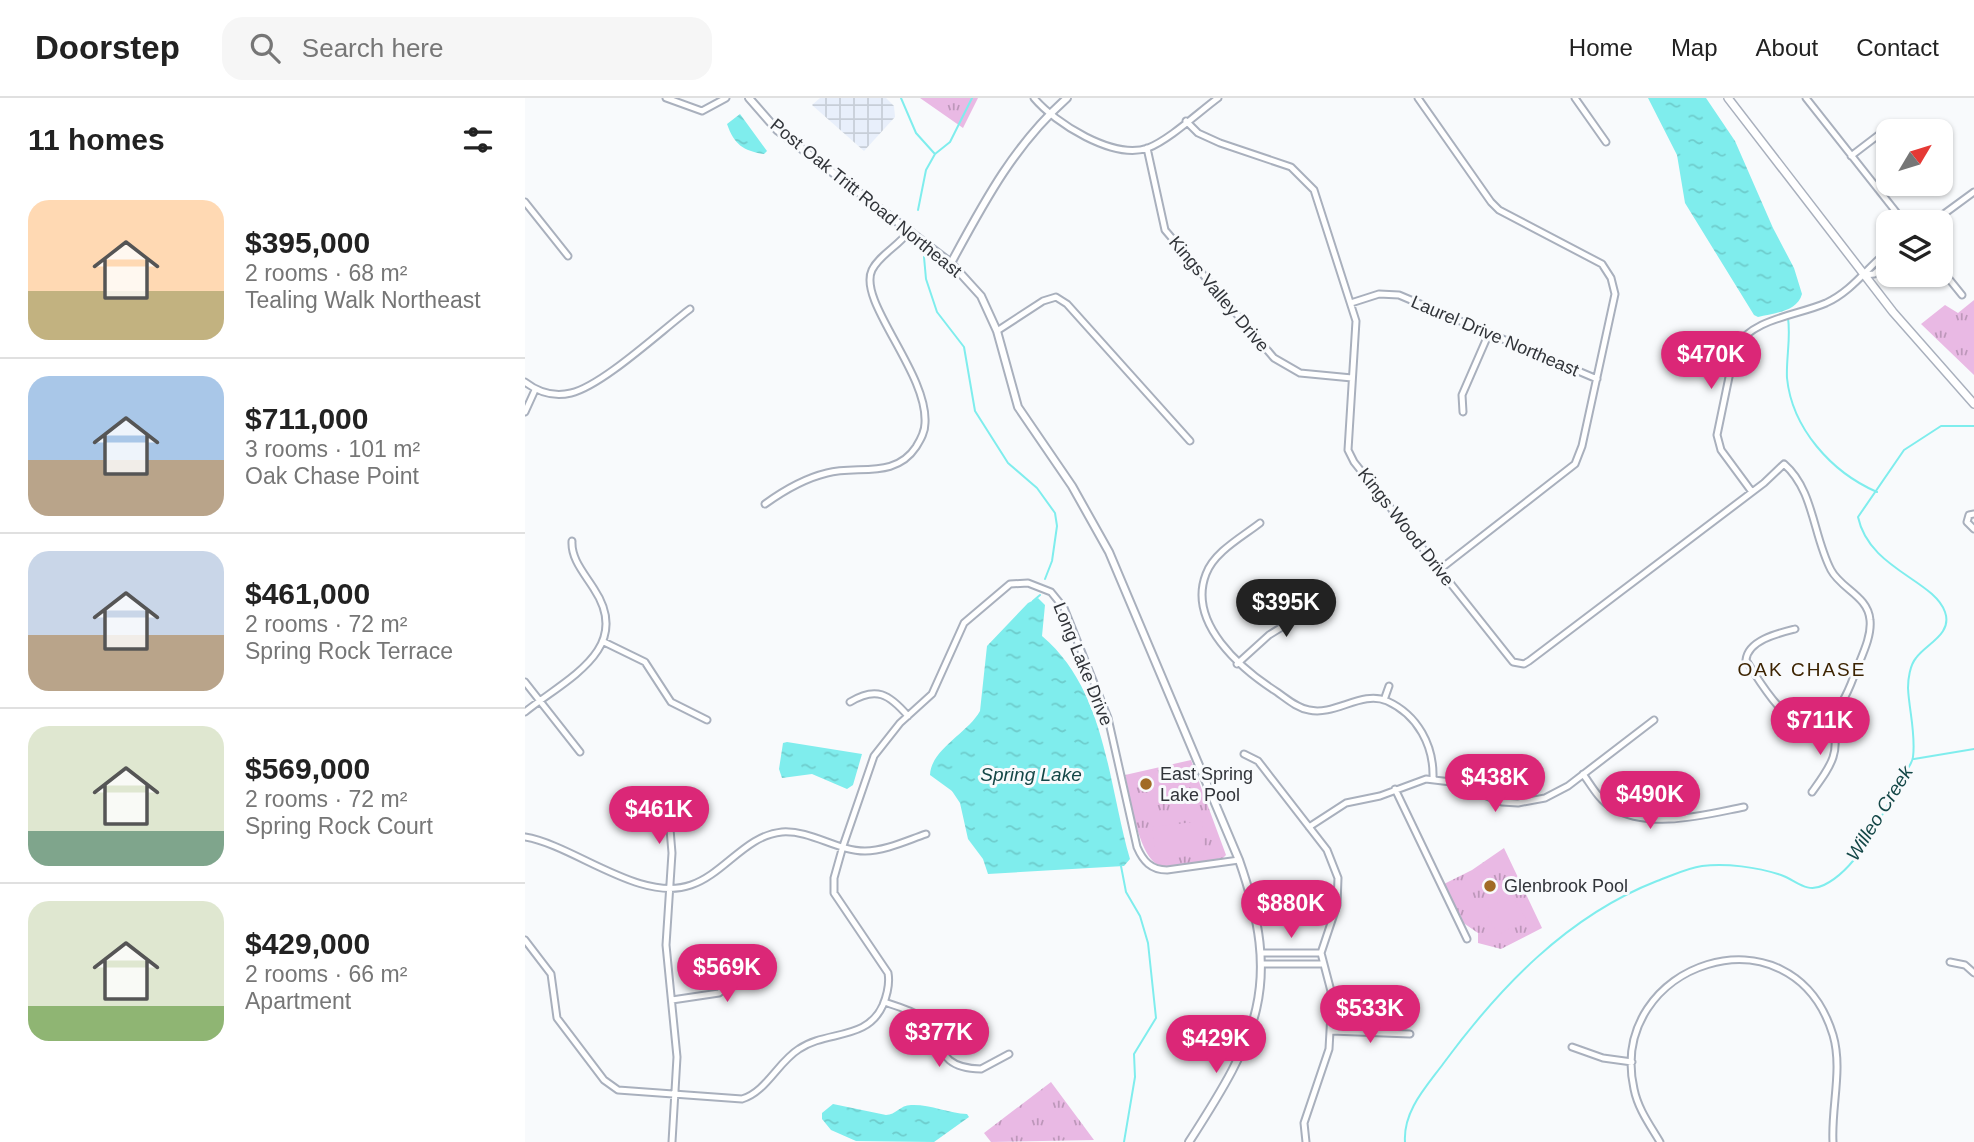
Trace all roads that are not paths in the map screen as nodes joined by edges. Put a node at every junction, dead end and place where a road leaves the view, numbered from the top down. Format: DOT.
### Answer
graph roads {
  1 [pos="666,98"];
  2 [pos="726,98"];
  3 [pos="749,98"];
  4 [pos="1034,98"];
  5 [pos="1067,98"];
  6 [pos="1218,98"];
  7 [pos="1418,98"];
  8 [pos="1575,98"];
  9 [pos="1728,98"];
  10 [pos="1806,98"];
  11 [pos="1048,115"];
  12 [pos="1186,121"];
  13 [pos="1876,137"];
  14 [pos="1606,142"];
  15 [pos="1147,148"];
  16 [pos="1851,156"];
  17 [pos="1974,192"];
  18 [pos="525,202"];
  19 [pos="1894,210"];
  20 [pos="1949,210"];
  21 [pos="909,231"];
  22 [pos="568,256"];
  23 [pos="1876,261"];
  24 [pos="951,263"];
  25 [pos="1876,272"];
  26 [pos="1865,275"];
  27 [pos="1953,284"];
  28 [pos="1058,289"];
  29 [pos="1962,295"];
  30 [pos="1056,297"];
  31 [pos="1351,303"];
  32 [pos="690,309"];
  33 [pos="997,331"];
  34 [pos="1489,333"];
  35 [pos="1352,378"];
  36 [pos="1597,379"];
  37 [pos="525,382"];
  38 [pos="535,390"];
  39 [pos="1974,404"];
  40 [pos="525,412"];
  41 [pos="1463,412"];
  42 [pos="1190,441"];
  43 [pos="1752,492"];
  44 [pos="765,504"];
  45 [pos="1974,514"];
  46 [pos="1260,523"];
  47 [pos="1974,529"];
  48 [pos="572,541"];
  49 [pos="1439,570"];
  50 [pos="1324,601"];
  51 [pos="1795,629"];
  52 [pos="604,642"];
  53 [pos="1237,664"];
  54 [pos="1518,664"];
  55 [pos="1517,674"];
  56 [pos="525,682"];
  57 [pos="1389,686"];
  58 [pos="1384,699"];
  59 [pos="540,700"];
  60 [pos="850,702"];
  61 [pos="525,712"];
  62 [pos="908,716"];
  63 [pos="707,720"];
  64 [pos="1654,720"];
  65 [pos="1830,721"];
  66 [pos="580,752"];
  67 [pos="1244,754"];
  68 [pos="1583,774"];
  69 [pos="1433,778"];
  70 [pos="1395,789"];
  71 [pos="1812,792"];
  72 [pos="668,805"];
  73 [pos="1744,807"];
  74 [pos="1309,827"];
  75 [pos="926,834"];
  76 [pos="525,837"];
  77 [pos="843,846"];
  78 [pos="1239,860"];
  79 [pos="669,887"];
  80 [pos="1467,939"];
  81 [pos="525,940"];
  82 [pos="1261,953"];
  83 [pos="1321,953"];
  84 [pos="761,958"];
  85 [pos="1951,962"];
  86 [pos="1262,964"];
  87 [pos="1322,964"];
  88 [pos="1974,973"];
  89 [pos="672,1000"];
  90 [pos="884,1002"];
  91 [pos="1331,1031"];
  92 [pos="1410,1034"];
  93 [pos="1572,1046"];
  94 [pos="1009,1054"];
  95 [pos="1632,1062"];
  96 [pos="675,1096"];
  97 [pos="672,1142"];
  98 [pos="1189,1142"];
  99 [pos="1306,1142"];
  100 [pos="1660,1142"];
  101 [pos="1833,1142"];
  1 -- 2 [label="street"];
  3 -- 21 [label="street, Post Oak Tritt Road Northeast"];
  4 -- 11 [label="street"];
  5 -- 11 [label="street"];
  6 -- 12 [label="street"];
  7 -- 36 [label="street"];
  8 -- 14 [label="street"];
  9 -- 26 [label="main road"];
  10 -- 16 [label="street"];
  11 -- 15 [label="street"];
  11 -- 24 [label="street"];
  12 -- 15 [label="street"];
  12 -- 31 [label="street, Kings Wood Drive"];
  13 -- 16 [label="street"];
  15 -- 35 [label="street, Kings Valley Drive"];
  16 -- 19 [label="street"];
  17 -- 20 [label="street"];
  18 -- 22 [label="street"];
  21 -- 24 [label="street, Post Oak Tritt Road Northeast"];
  21 -- 44 [label="street"];
  23 -- 26 [label="street"];
  24 -- 33 [label="street, Post Oak Tritt Road Northeast"];
  25 -- 26 [label="street"];
  26 -- 39 [label="main road"];
  26 -- 43 [label="street"];
  27 -- 29 [label="street"];
  28 -- 30 [label="street"];
  30 -- 33 [label="street"];
  30 -- 42 [label="street"];
  31 -- 34 [label="street, Laurel Drive Northeast"];
  31 -- 35 [label="street, Kings Wood Drive"];
  32 -- 38 [label="street"];
  33 -- 78 [label="street, Post Oak Tritt Road Northeast"];
  34 -- 36 [label="street, Laurel Drive Northeast"];
  34 -- 41 [label="street"];
  35 -- 49 [label="street, Kings Wood Drive"];
  36 -- 49 [label="street"];
  37 -- 38 [label="street"];
  38 -- 40 [label="street"];
  43 -- 54 [label="street"];
  43 -- 65 [label="street"];
  45 -- 47 [label="street"];
  46 -- 53 [label="street"];
  48 -- 52 [label="street"];
  49 -- 54 [label="street, Kings Wood Drive"];
  50 -- 53 [label="street"];
  51 -- 65 [label="street"];
  52 -- 59 [label="street"];
  52 -- 63 [label="street"];
  53 -- 58 [label="street"];
  54 -- 55 [label="street"];
  56 -- 59 [label="street"];
  57 -- 58 [label="street"];
  58 -- 69 [label="street"];
  59 -- 61 [label="street"];
  59 -- 66 [label="street"];
  60 -- 62 [label="street"];
  62 -- 77 [label="street, Long Lake Drive"];
  62 -- 78 [label="street, Long Lake Drive"];
  64 -- 68 [label="street"];
  65 -- 71 [label="street"];
  67 -- 74 [label="street"];
  68 -- 69 [label="street"];
  68 -- 73 [label="street"];
  69 -- 70 [label="street"];
  70 -- 74 [label="street"];
  70 -- 80 [label="street"];
  72 -- 79 [label="street"];
  74 -- 83 [label="street"];
  75 -- 77 [label="street"];
  76 -- 79 [label="street"];
  77 -- 79 [label="street"];
  77 -- 90 [label="street, Long Lake Drive"];
  78 -- 82 [label="street, Post Oak Tritt Road Northeast"];
  79 -- 89 [label="street"];
  81 -- 96 [label="street"];
  82 -- 83 [label="street"];
  82 -- 86 [label="street, Post Oak Tritt Road Northeast"];
  83 -- 87 [label="street"];
  84 -- 89 [label="street"];
  85 -- 88 [label="street"];
  86 -- 87 [label="street"];
  86 -- 98 [label="street, Post Oak Tritt Road Northeast"];
  87 -- 91 [label="street"];
  89 -- 96 [label="street"];
  90 -- 94 [label="street"];
  90 -- 96 [label="street"];
  91 -- 92 [label="street"];
  91 -- 99 [label="street"];
  93 -- 95 [label="street"];
  95 -- 100 [label="street"];
  95 -- 101 [label="street"];
  96 -- 97 [label="street"];
}
